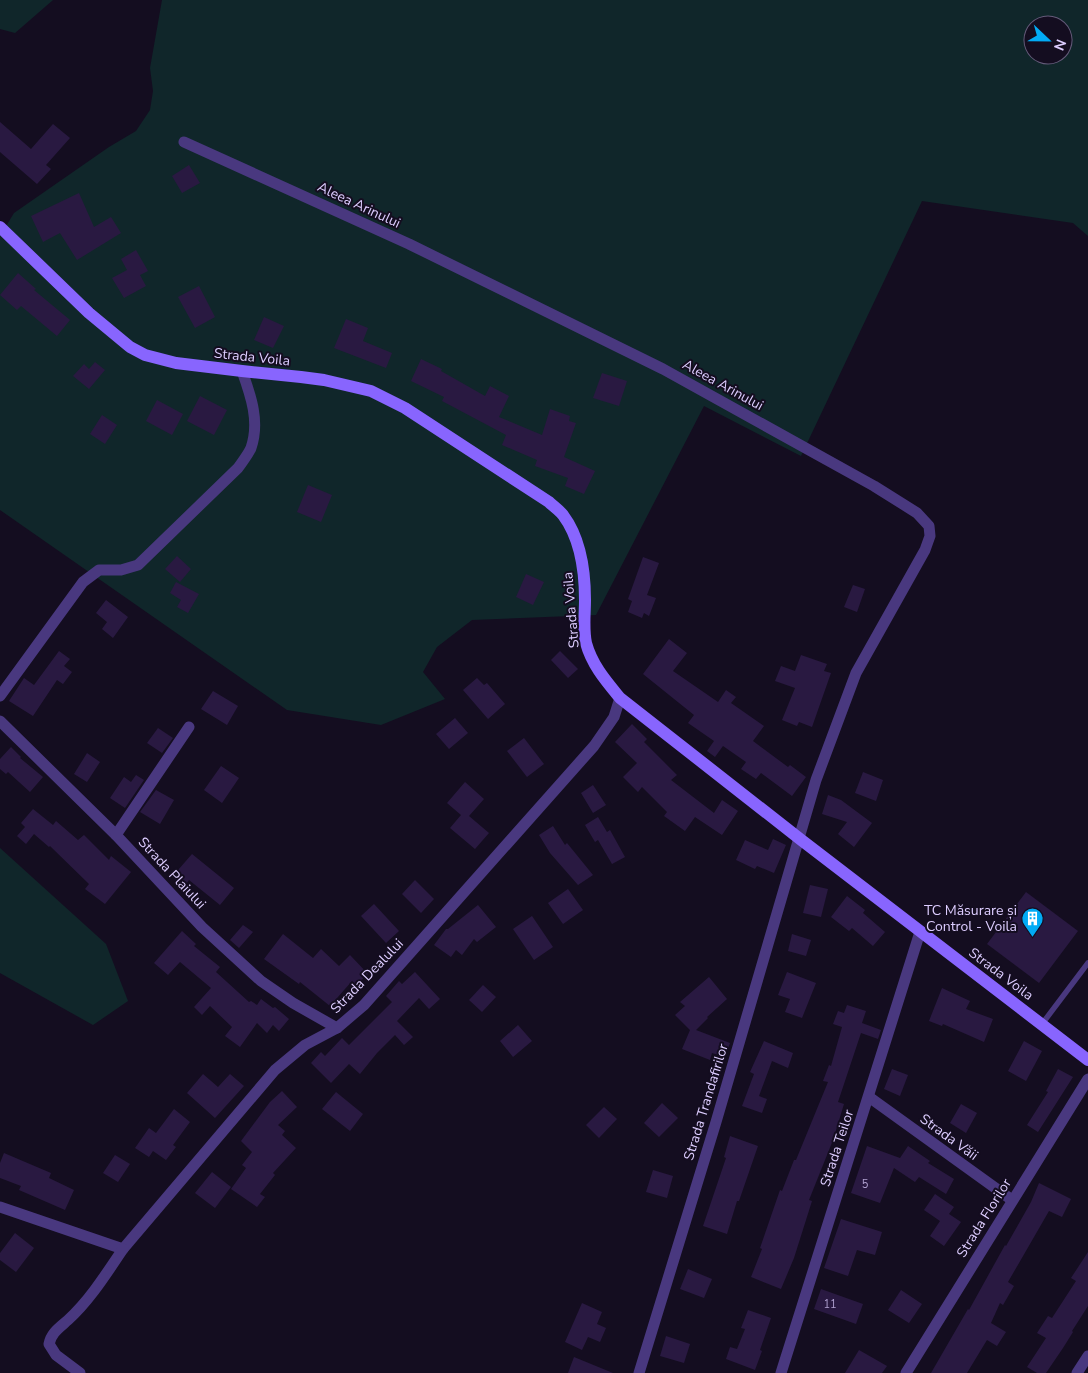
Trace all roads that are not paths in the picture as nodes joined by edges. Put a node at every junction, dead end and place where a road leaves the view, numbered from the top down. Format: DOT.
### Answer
graph roads {
  1 [pos="184,142"];
  2 [pos="0,227"];
  3 [pos="242,372"];
  4 [pos="0,694"];
  5 [pos="620,698"];
  6 [pos="0,721"];
  7 [pos="189,727"];
  8 [pos="116,835"];
  9 [pos="800,839"];
  10 [pos="920,932"];
  11 [pos="1088,963"];
  12 [pos="1042,1024"];
  13 [pos="337,1028"];
  14 [pos="1088,1060"];
  15 [pos="1088,1079"];
  16 [pos="868,1098"];
  17 [pos="1012,1200"];
  18 [pos="0,1207"];
  19 [pos="123,1249"];
  20 [pos="1088,1356"];
  21 [pos="80,1373"];
  22 [pos="639,1373"];
  23 [pos="780,1373"];
  24 [pos="906,1373"];
  25 [pos="1077,1373"];
  1 -- 9 [label="street, Aleea Arinului"];
  2 -- 3 [label="main road, Strada Voila"];
  3 -- 4 [label="street"];
  3 -- 5 [label="main road, Strada Voila"];
  5 -- 9 [label="main road, Strada Voila"];
  5 -- 13 [label="street, Strada Dealului"];
  6 -- 8 [label="street, Strada Plaiului"];
  7 -- 8 [label="street"];
  8 -- 13 [label="street, Strada Plaiului"];
  9 -- 10 [label="main road, Strada Voila"];
  9 -- 22 [label="street, Strada Trandafirilor"];
  10 -- 12 [label="main road, Strada Voila"];
  10 -- 16 [label="street, Strada Teilor"];
  11 -- 12 [label="lane"];
  12 -- 14 [label="main road, Strada Voila"];
  13 -- 19 [label="street, Strada Dealului"];
  15 -- 17 [label="street, Strada Florilor"];
  16 -- 17 [label="street, Strada Văii"];
  16 -- 23 [label="street, Strada Teilor"];
  17 -- 24 [label="street, Strada Florilor"];
  18 -- 19 [label="street"];
  19 -- 21 [label="street, Strada Dealului"];
  20 -- 25 [label="street"];
}
